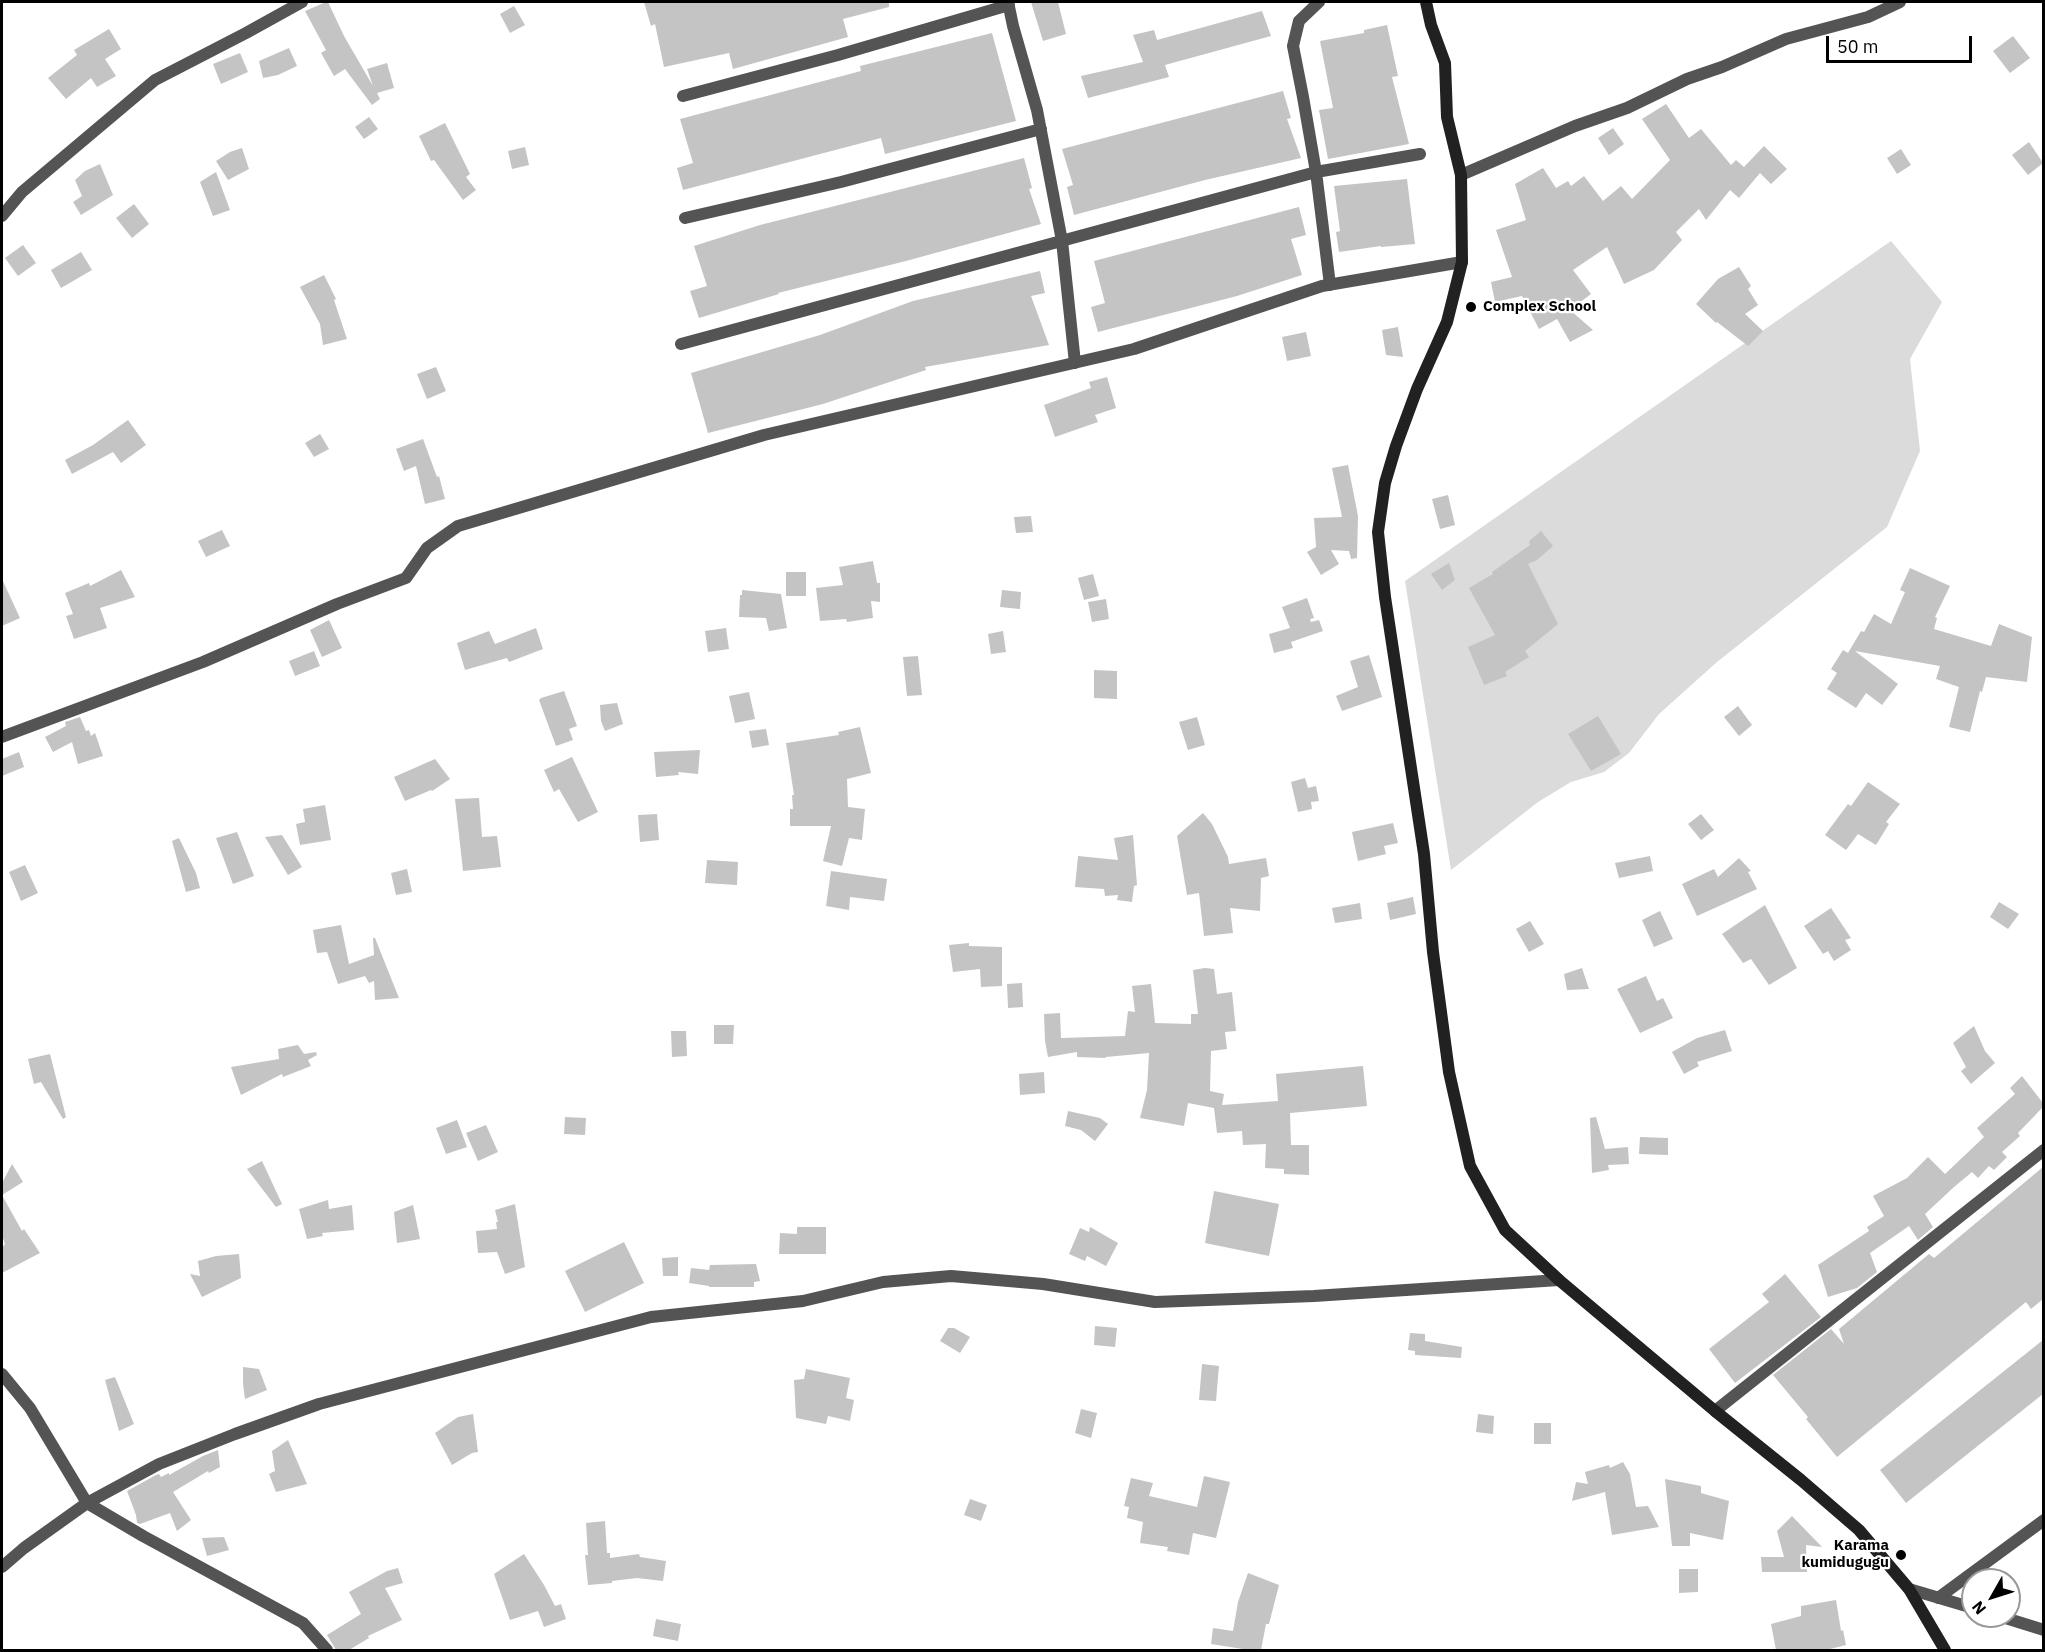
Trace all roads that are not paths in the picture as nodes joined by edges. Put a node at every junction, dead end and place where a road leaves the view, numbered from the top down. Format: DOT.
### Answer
graph roads {
  1 [pos="302,2"];
  2 [pos="1320,2"];
  3 [pos="1426,2"];
  4 [pos="1900,2"];
  5 [pos="1009,3"];
  6 [pos="683,96"];
  7 [pos="1041,129"];
  8 [pos="1420,154"];
  9 [pos="1316,172"];
  10 [pos="1461,175"];
  11 [pos="2,216"];
  12 [pos="685,218"];
  13 [pos="1062,241"];
  14 [pos="1462,262"];
  15 [pos="1330,285"];
  16 [pos="681,344"];
  17 [pos="1075,363"];
  18 [pos="2,736"];
  19 [pos="2043,1150"];
  20 [pos="1558,1281"];
  21 [pos="2,1374"];
  22 [pos="1714,1411"];
  23 [pos="87,1503"];
  24 [pos="2043,1520"];
  25 [pos="2,1566"];
  26 [pos="1910,1589"];
  27 [pos="1938,1598"];
  28 [pos="1961,1605"];
  29 [pos="2021,1623"];
  30 [pos="2043,1630"];
  31 [pos="327,1650"];
  32 [pos="1945,1650"];
  1 -- 11 [label="street"];
  2 -- 9 [label="street"];
  3 -- 10 [label="main road"];
  4 -- 10 [label="street"];
  5 -- 6 [label="street"];
  5 -- 7 [label="street"];
  7 -- 12 [label="street"];
  7 -- 13 [label="street"];
  8 -- 9 [label="street"];
  9 -- 13 [label="street"];
  9 -- 15 [label="street"];
  10 -- 14 [label="main road"];
  13 -- 16 [label="street"];
  13 -- 17 [label="street"];
  14 -- 15 [label="street"];
  14 -- 20 [label="main road"];
  15 -- 17 [label="street"];
  17 -- 18 [label="street"];
  19 -- 22 [label="street"];
  20 -- 22 [label="main road"];
  20 -- 23 [label="street"];
  21 -- 23 [label="street"];
  22 -- 26 [label="main road"];
  23 -- 25 [label="street"];
  23 -- 31 [label="street"];
  24 -- 27 [label="street"];
  26 -- 27 [label="street"];
  26 -- 32 [label="main road"];
  27 -- 28 [label="street"];
  29 -- 30 [label="street"];
}
